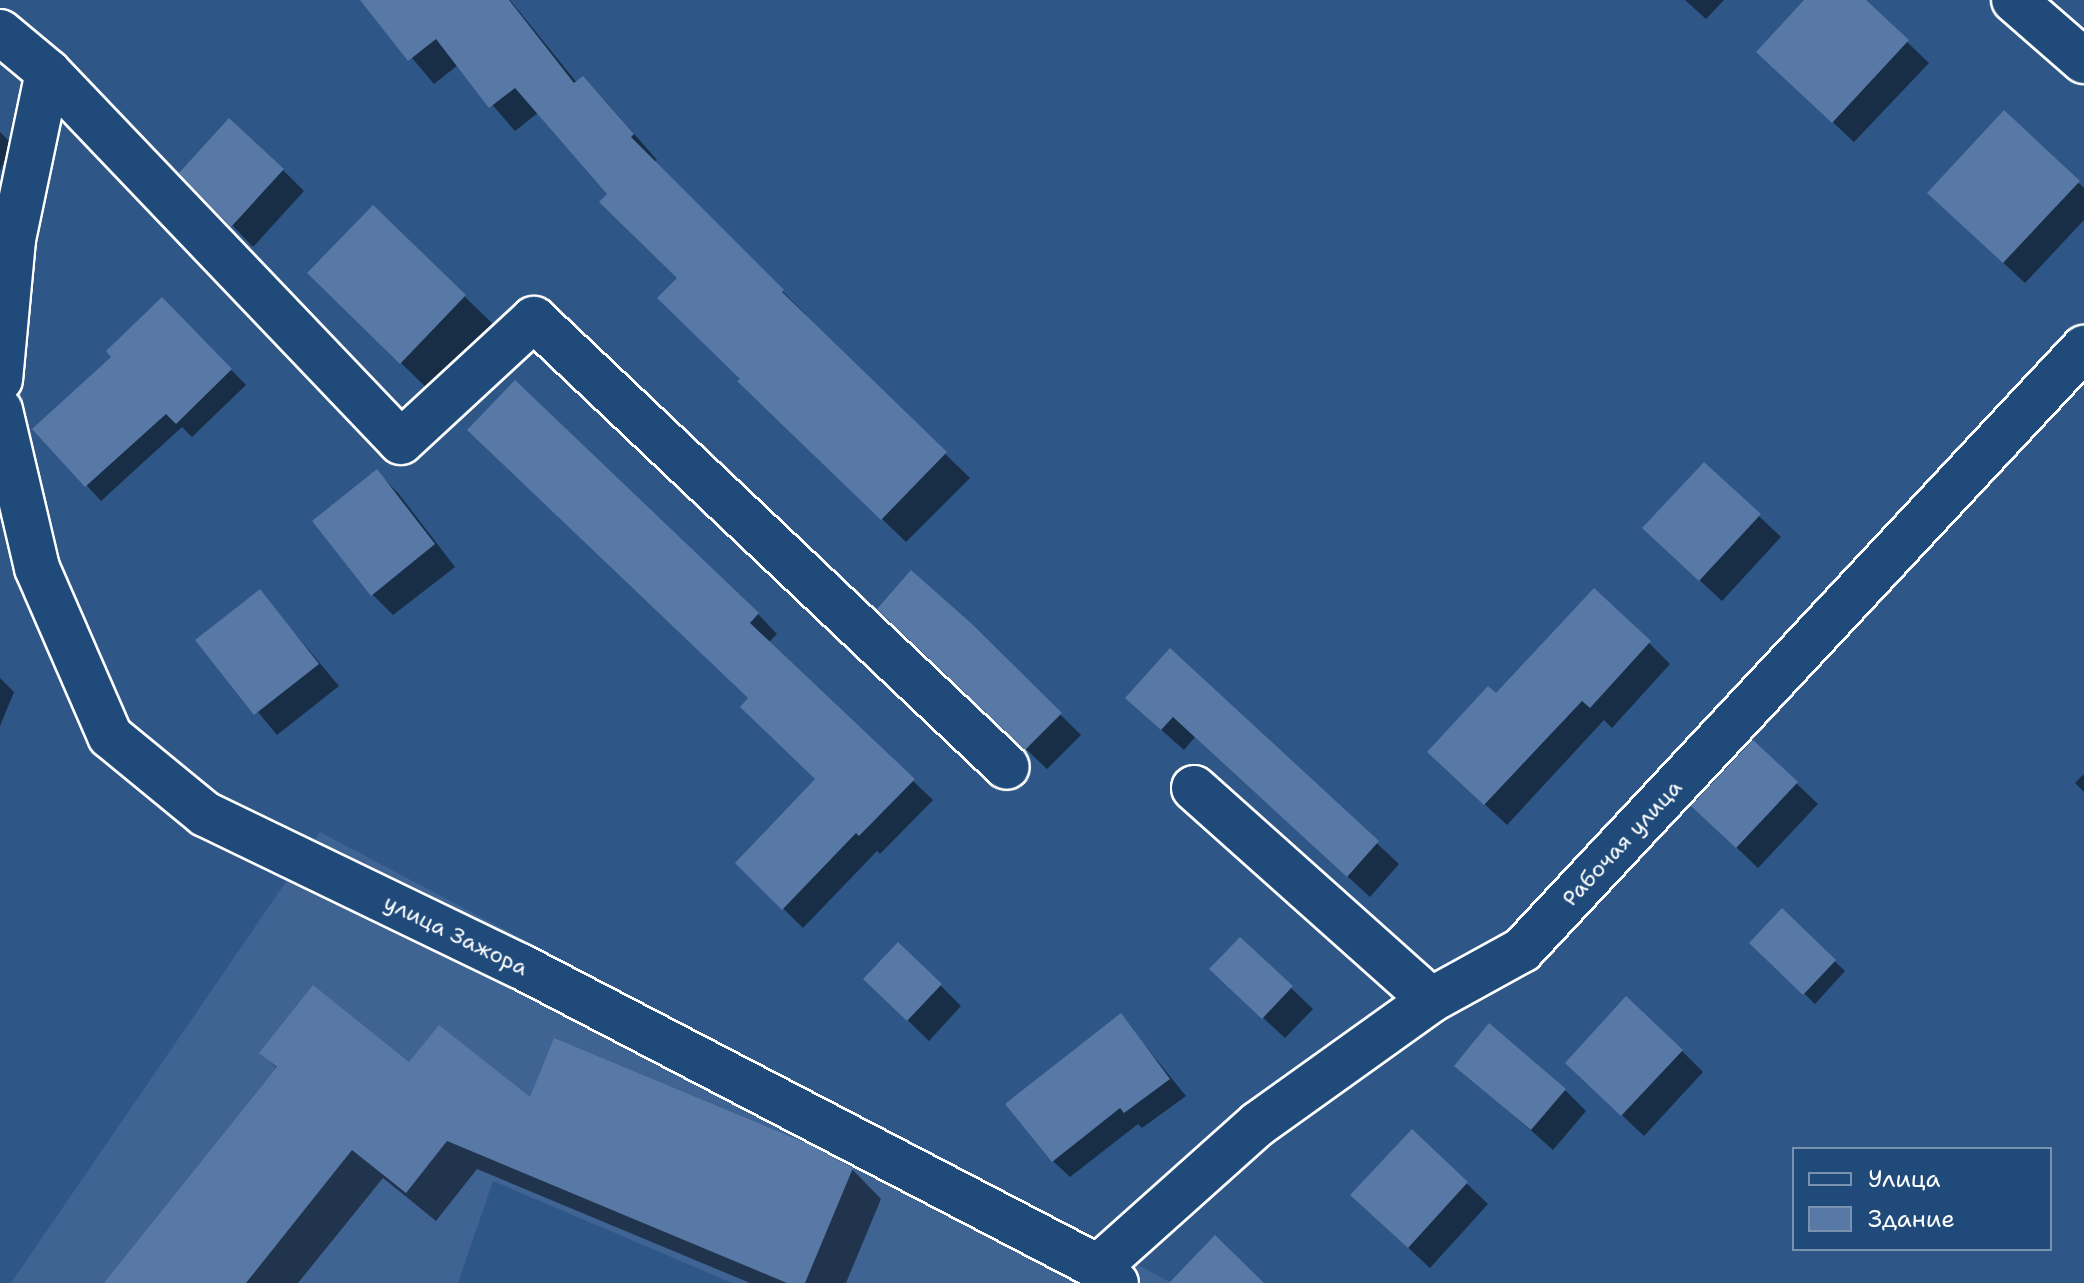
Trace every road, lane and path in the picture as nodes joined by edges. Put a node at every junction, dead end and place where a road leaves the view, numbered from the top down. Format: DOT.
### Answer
graph roads {
  1 [pos="2014,0"];
  2 [pos="0,32"];
  3 [pos="2084,61"];
  4 [pos="48,72"];
  5 [pos="2084,348"];
  6 [pos="0,379"];
  7 [pos="0,410"];
  8 [pos="1007,767"];
  9 [pos="1194,788"];
  10 [pos="1431,1000"];
  11 [pos="1107,1275"];
  1 -- 3 [label="street"];
  2 -- 4 [label="street"];
  4 -- 6 [label="street"];
  4 -- 8 [label="street"];
  5 -- 10 [label="street, Рабочая улица"];
  7 -- 11 [label="street, улица Зажора"];
  9 -- 10 [label="street"];
  10 -- 11 [label="street, Рабочая улица"];
}
